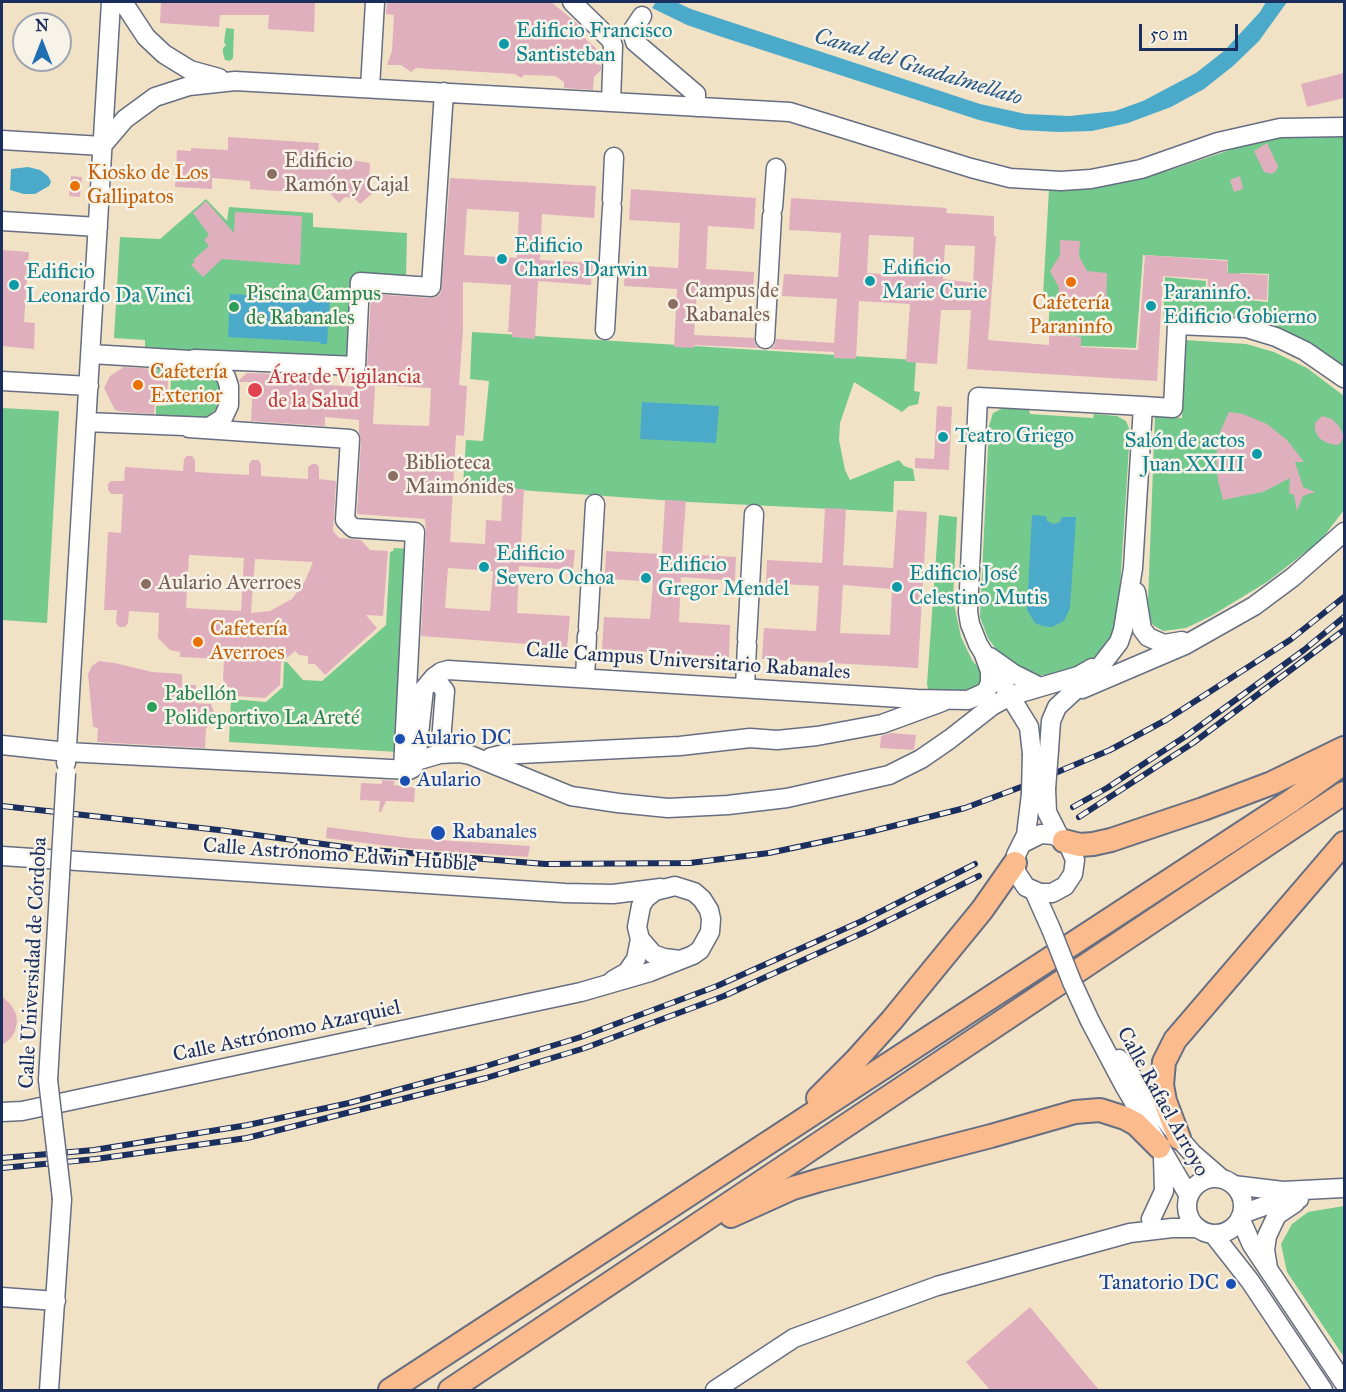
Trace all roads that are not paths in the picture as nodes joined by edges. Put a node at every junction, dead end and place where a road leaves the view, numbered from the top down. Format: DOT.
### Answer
graph roads {
  1 [pos="111,2"];
  2 [pos="123,2"];
  3 [pos="375,2"];
  4 [pos="572,2"];
  5 [pos="642,16"];
  6 [pos="235,81"];
  7 [pos="370,88"];
  8 [pos="444,92"];
  9 [pos="611,102"];
  10 [pos="696,107"];
  11 [pos="1341,125"];
  12 [pos="2,140"];
  13 [pos="102,146"];
  14 [pos="614,157"];
  15 [pos="776,168"];
  16 [pos="2,221"];
  17 [pos="98,227"];
  18 [pos="605,330"];
  19 [pos="765,339"];
  20 [pos="91,354"];
  21 [pos="194,359"];
  22 [pos="1344,378"];
  23 [pos="2,381"];
  24 [pos="88,386"];
  25 [pos="1143,406"];
  26 [pos="86,422"];
  27 [pos="189,428"];
  28 [pos="595,504"];
  29 [pos="754,514"];
  30 [pos="1342,533"];
  31 [pos="1133,568"];
  32 [pos="1207,632"];
  33 [pos="983,652"];
  34 [pos="1107,658"];
  35 [pos="585,678"];
  36 [pos="431,682"];
  37 [pos="745,687"];
  38 [pos="1040,687"];
  39 [pos="1073,694"];
  40 [pos="951,700"];
  41 [pos="1015,704"];
  42 [pos="972,720"];
  43 [pos="2,745"];
  44 [pos="1344,748"];
  45 [pos="67,752"];
  46 [pos="1040,752"];
  47 [pos="440,754"];
  48 [pos="491,763"];
  49 [pos="1344,763"];
  50 [pos="409,765"];
  51 [pos="1039,791"];
  52 [pos="1344,794"];
  53 [pos="1062,839"];
  54 [pos="1344,843"];
  55 [pos="1019,853"];
  56 [pos="2,856"];
  57 [pos="675,886"];
  58 [pos="1034,891"];
  59 [pos="1052,892"];
  60 [pos="1050,925"];
  61 [pos="640,939"];
  62 [pos="681,960"];
  63 [pos="581,992"];
  64 [pos="2,1112"];
  65 [pos="1167,1146"];
  66 [pos="712,1179"];
  67 [pos="1228,1182"];
  68 [pos="1344,1188"];
  69 [pos="1189,1197"];
  70 [pos="1306,1198"];
  71 [pos="1241,1216"];
  72 [pos="1151,1219"];
  73 [pos="1205,1231"];
  74 [pos="1130,1233"];
  75 [pos="1268,1270"];
  76 [pos="604,1288"];
  77 [pos="2,1297"];
  78 [pos="56,1300"];
  79 [pos="1344,1383"];
  80 [pos="49,1390"];
  81 [pos="390,1390"];
  82 [pos="450,1390"];
  83 [pos="715,1390"];
  84 [pos="1323,1390"];
  1 -- 13 [label="street"];
  2 -- 6 [label="street"];
  3 -- 7 [label="street"];
  4 -- 9 [label="street"];
  5 -- 10 [label="street"];
  6 -- 7 [label="street"];
  6 -- 13 [label="street"];
  7 -- 8 [label="street"];
  8 -- 9 [label="street"];
  8 -- 21 [label="street"];
  9 -- 10 [label="street"];
  10 -- 11 [label="street"];
  12 -- 13 [label="street"];
  13 -- 17 [label="street"];
  14 -- 18 [label="street"];
  15 -- 19 [label="street"];
  16 -- 17 [label="street"];
  17 -- 20 [label="street"];
  20 -- 21 [label="street"];
  20 -- 24 [label="street"];
  21 -- 27 [label="street"];
  22 -- 25 [label="street, Calle Campus Universitario Rabanales"];
  23 -- 24 [label="street"];
  24 -- 26 [label="street"];
  25 -- 31 [label="street"];
  25 -- 33 [label="street, Calle Campus Universitario Rabanales"];
  26 -- 27 [label="street"];
  26 -- 45 [label="street"];
  27 -- 50 [label="street"];
  28 -- 35 [label="street"];
  29 -- 37 [label="street"];
  30 -- 32 [label="street"];
  31 -- 32 [label="street"];
  31 -- 34 [label="street"];
  32 -- 39 [label="street"];
  33 -- 38 [label="street, Calle Campus Universitario Rabanales"];
  33 -- 40 [label="street, Calle Campus Universitario Rabanales"];
  33 -- 41 [label="street, Calle Campus Universitario Rabanales"];
  34 -- 38 [label="street"];
  34 -- 39 [label="street"];
  35 -- 36 [label="street, Calle Campus Universitario Rabanales"];
  35 -- 37 [label="street, Calle Campus Universitario Rabanales"];
  36 -- 47 [label="street"];
  36 -- 50 [label="street"];
  37 -- 40 [label="street, Calle Campus Universitario Rabanales"];
  38 -- 41 [label="street"];
  39 -- 46 [label="street"];
  40 -- 42 [label="street"];
  40 -- 48 [label="street, Calle Campus Universitario Rabanales"];
  41 -- 42 [label="street"];
  41 -- 46 [label="street, Calle Campus Universitario Rabanales"];
  42 -- 48 [label="street"];
  43 -- 45 [label="street"];
  44 -- 53 [label="main road"];
  45 -- 50 [label="street"];
  45 -- 78 [label="street, Calle Universidad de Córdoba, bridge"];
  46 -- 51 [label="street, bridge"];
  47 -- 48 [label="street"];
  47 -- 50 [label="street"];
  49 -- 66 [label="main road"];
  51 -- 53 [label="street"];
  51 -- 55 [label="street"];
  52 -- 76 [label="main road"];
  53 -- 55 [label="street"];
  53 -- 59 [label="street"];
  54 -- 65 [label="main road"];
  55 -- 58 [label="street"];
  55 -- 66 [label="main road"];
  56 -- 57 [label="street, Calle Astrónomo Edwin Hubble"];
  57 -- 61 [label="street"];
  57 -- 62 [label="street"];
  58 -- 59 [label="street"];
  58 -- 60 [label="street, Calle Rafael Arroyo"];
  59 -- 60 [label="street, Calle Rafael Arroyo"];
  60 -- 65 [label="street, Calle Rafael Arroyo, bridge"];
  61 -- 62 [label="street"];
  61 -- 63 [label="street"];
  62 -- 63 [label="street"];
  63 -- 64 [label="street, Calle Astrónomo Azarquiel"];
  65 -- 67 [label="street, Calle Rafael Arroyo"];
  65 -- 69 [label="street, Calle Rafael Arroyo"];
  65 -- 72 [label="street"];
  65 -- 76 [label="main road"];
  66 -- 81 [label="main road"];
  67 -- 68 [label="street"];
  67 -- 69 [label="street"];
  67 -- 71 [label="street"];
  68 -- 70 [label="street"];
  69 -- 72 [label="street"];
  69 -- 73 [label="street"];
  70 -- 71 [label="street"];
  70 -- 75 [label="street"];
  71 -- 73 [label="street"];
  71 -- 75 [label="street"];
  72 -- 74 [label="street"];
  73 -- 74 [label="street"];
  73 -- 84 [label="street"];
  74 -- 83 [label="street"];
  75 -- 79 [label="street"];
  76 -- 82 [label="main road"];
  77 -- 78 [label="street"];
  78 -- 80 [label="street, Calle Universidad de Córdoba"];
}
